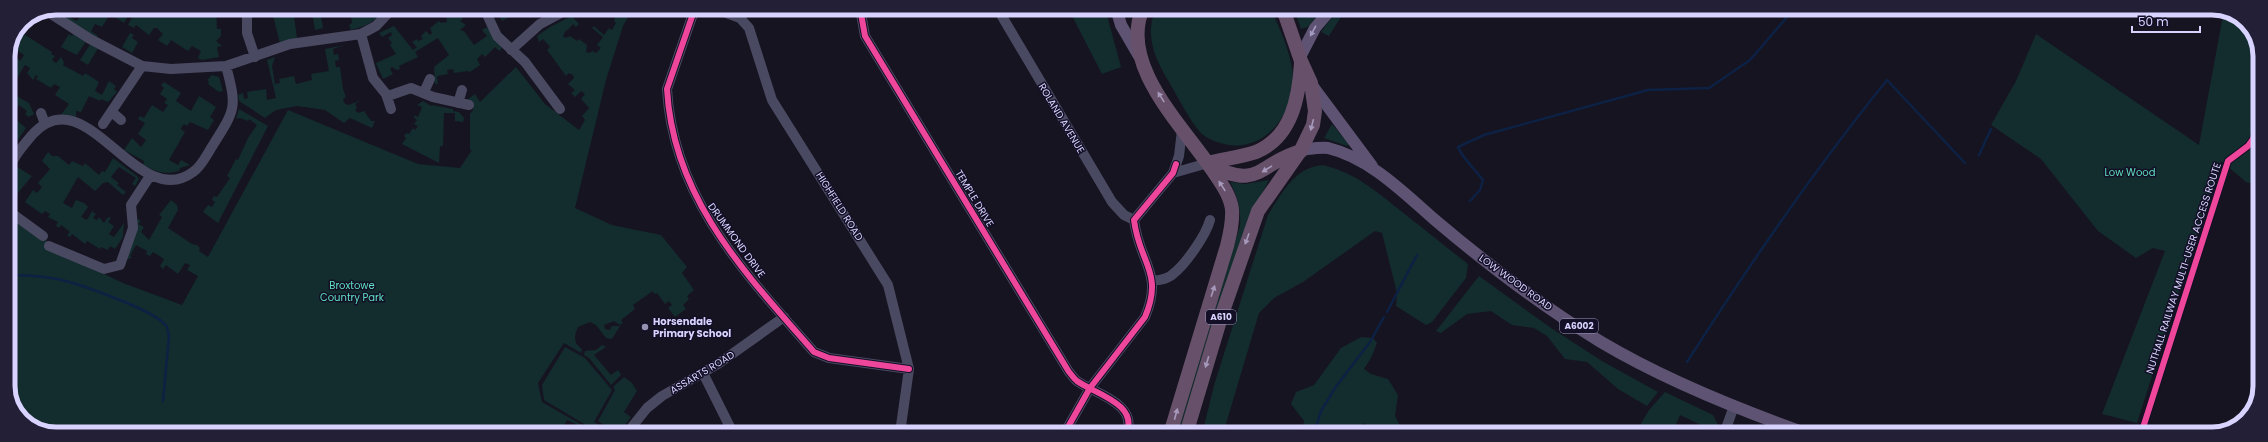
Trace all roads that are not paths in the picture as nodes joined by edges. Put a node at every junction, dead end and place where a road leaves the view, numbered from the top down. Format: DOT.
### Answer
graph roads {
  1 [pos="53,15"];
  2 [pos="247,15"];
  3 [pos="386,15"];
  4 [pos="488,15"];
  5 [pos="557,15"];
  6 [pos="693,15"];
  7 [pos="732,15"];
  8 [pos="861,15"];
  9 [pos="1001,15"];
  10 [pos="1118,15"];
  11 [pos="1142,15"];
  12 [pos="1285,15"];
  13 [pos="1325,15"];
  14 [pos="361,34"];
  15 [pos="511,50"];
  16 [pos="1139,56"];
  17 [pos="256,57"];
  18 [pos="1300,59"];
  19 [pos="142,66"];
  20 [pos="226,66"];
  21 [pos="430,79"];
  22 [pos="1311,83"];
  23 [pos="462,90"];
  24 [pos="424,92"];
  25 [pos="388,96"];
  26 [pos="458,103"];
  27 [pos="469,105"];
  28 [pos="391,109"];
  29 [pos="560,109"];
  30 [pos="112,112"];
  31 [pos="40,113"];
  32 [pos="121,120"];
  33 [pos="46,124"];
  34 [pos="103,124"];
  35 [pos="1182,130"];
  36 [pos="1196,146"];
  37 [pos="1301,150"];
  38 [pos="1236,156"];
  39 [pos="15,158"];
  40 [pos="1208,164"];
  41 [pos="1378,172"];
  42 [pos="1173,173"];
  43 [pos="150,176"];
  44 [pos="15,216"];
  45 [pos="1134,220"];
  46 [pos="1210,220"];
  47 [pos="44,236"];
  48 [pos="49,246"];
  49 [pos="1153,281"];
  50 [pos="784,317"];
  51 [pos="909,369"];
  52 [pos="703,373"];
  53 [pos="1090,388"];
  54 [pos="1734,406"];
  55 [pos="632,427"];
  56 [pos="730,427"];
  57 [pos="901,427"];
  58 [pos="1068,427"];
  59 [pos="1126,427"];
  60 [pos="1172,427"];
  61 [pos="1188,427"];
  62 [pos="1726,427"];
  63 [pos="1790,427"];
  1 -- 19 [label="street"];
  2 -- 17 [label="street"];
  3 -- 14 [label="street"];
  4 -- 15 [label="street"];
  5 -- 15 [label="street"];
  6 -- 50 [label="street, DRUMMOND DRIVE"];
  7 -- 51 [label="street, HIGHFIELD ROAD"];
  8 -- 53 [label="street, TEMPLE DRIVE"];
  9 -- 45 [label="street, ROLAND AVENUE"];
  10 -- 16 [label="main road"];
  11 -- 16 [label="highway"];
  12 -- 18 [label="highway"];
  13 -- 18 [label="main road, one-way"];
  14 -- 17 [label="street"];
  14 -- 25 [label="street"];
  15 -- 29 [label="street"];
  35 -- 16 [label="highway, one-way"];
  17 -- 20 [label="street"];
  18 -- 22 [label="highway, A610"];
  18 -- 38 [label="highway"];
  19 -- 20 [label="street"];
  19 -- 30 [label="street"];
  20 -- 43 [label="street"];
  21 -- 24 [label="street"];
  22 -- 37 [label="highway, A610, one-way"];
  22 -- 41 [label="main road, A6002"];
  23 -- 26 [label="street"];
  24 -- 25 [label="street"];
  24 -- 26 [label="street"];
  25 -- 28 [label="street"];
  26 -- 27 [label="street"];
  30 -- 32 [label="street"];
  30 -- 34 [label="street"];
  31 -- 33 [label="street"];
  33 -- 39 [label="street"];
  33 -- 43 [label="street"];
  35 -- 36 [label="highway"];
  35 -- 42 [label="street"];
  36 -- 38 [label="highway"];
  36 -- 40 [label="highway, A610"];
  37 -- 40 [label="highway, one-way"];
  37 -- 41 [label="main road, LOW WOOD ROAD / A6002"];
  37 -- 61 [label="highway, A610, one-way"];
  38 -- 40 [label="highway"];
  40 -- 42 [label="street"];
  60 -- 40 [label="highway, A610, one-way"];
  41 -- 54 [label="main road, LOW WOOD ROAD / A6002"];
  42 -- 45 [label="street"];
  43 -- 48 [label="street"];
  44 -- 47 [label="street"];
  45 -- 49 [label="street"];
  46 -- 49 [label="street"];
  49 -- 53 [label="street"];
  50 -- 51 [label="street, DRUMMOND DRIVE"];
  50 -- 52 [label="street, ASSARTS ROAD"];
  51 -- 57 [label="street, HIGHFIELD ROAD"];
  52 -- 55 [label="street, ASSARTS ROAD"];
  52 -- 56 [label="street"];
  53 -- 58 [label="street"];
  53 -- 59 [label="street, TEMPLE DRIVE"];
  54 -- 62 [label="street"];
  54 -- 63 [label="main road, LOW WOOD ROAD / A6002"];
}
